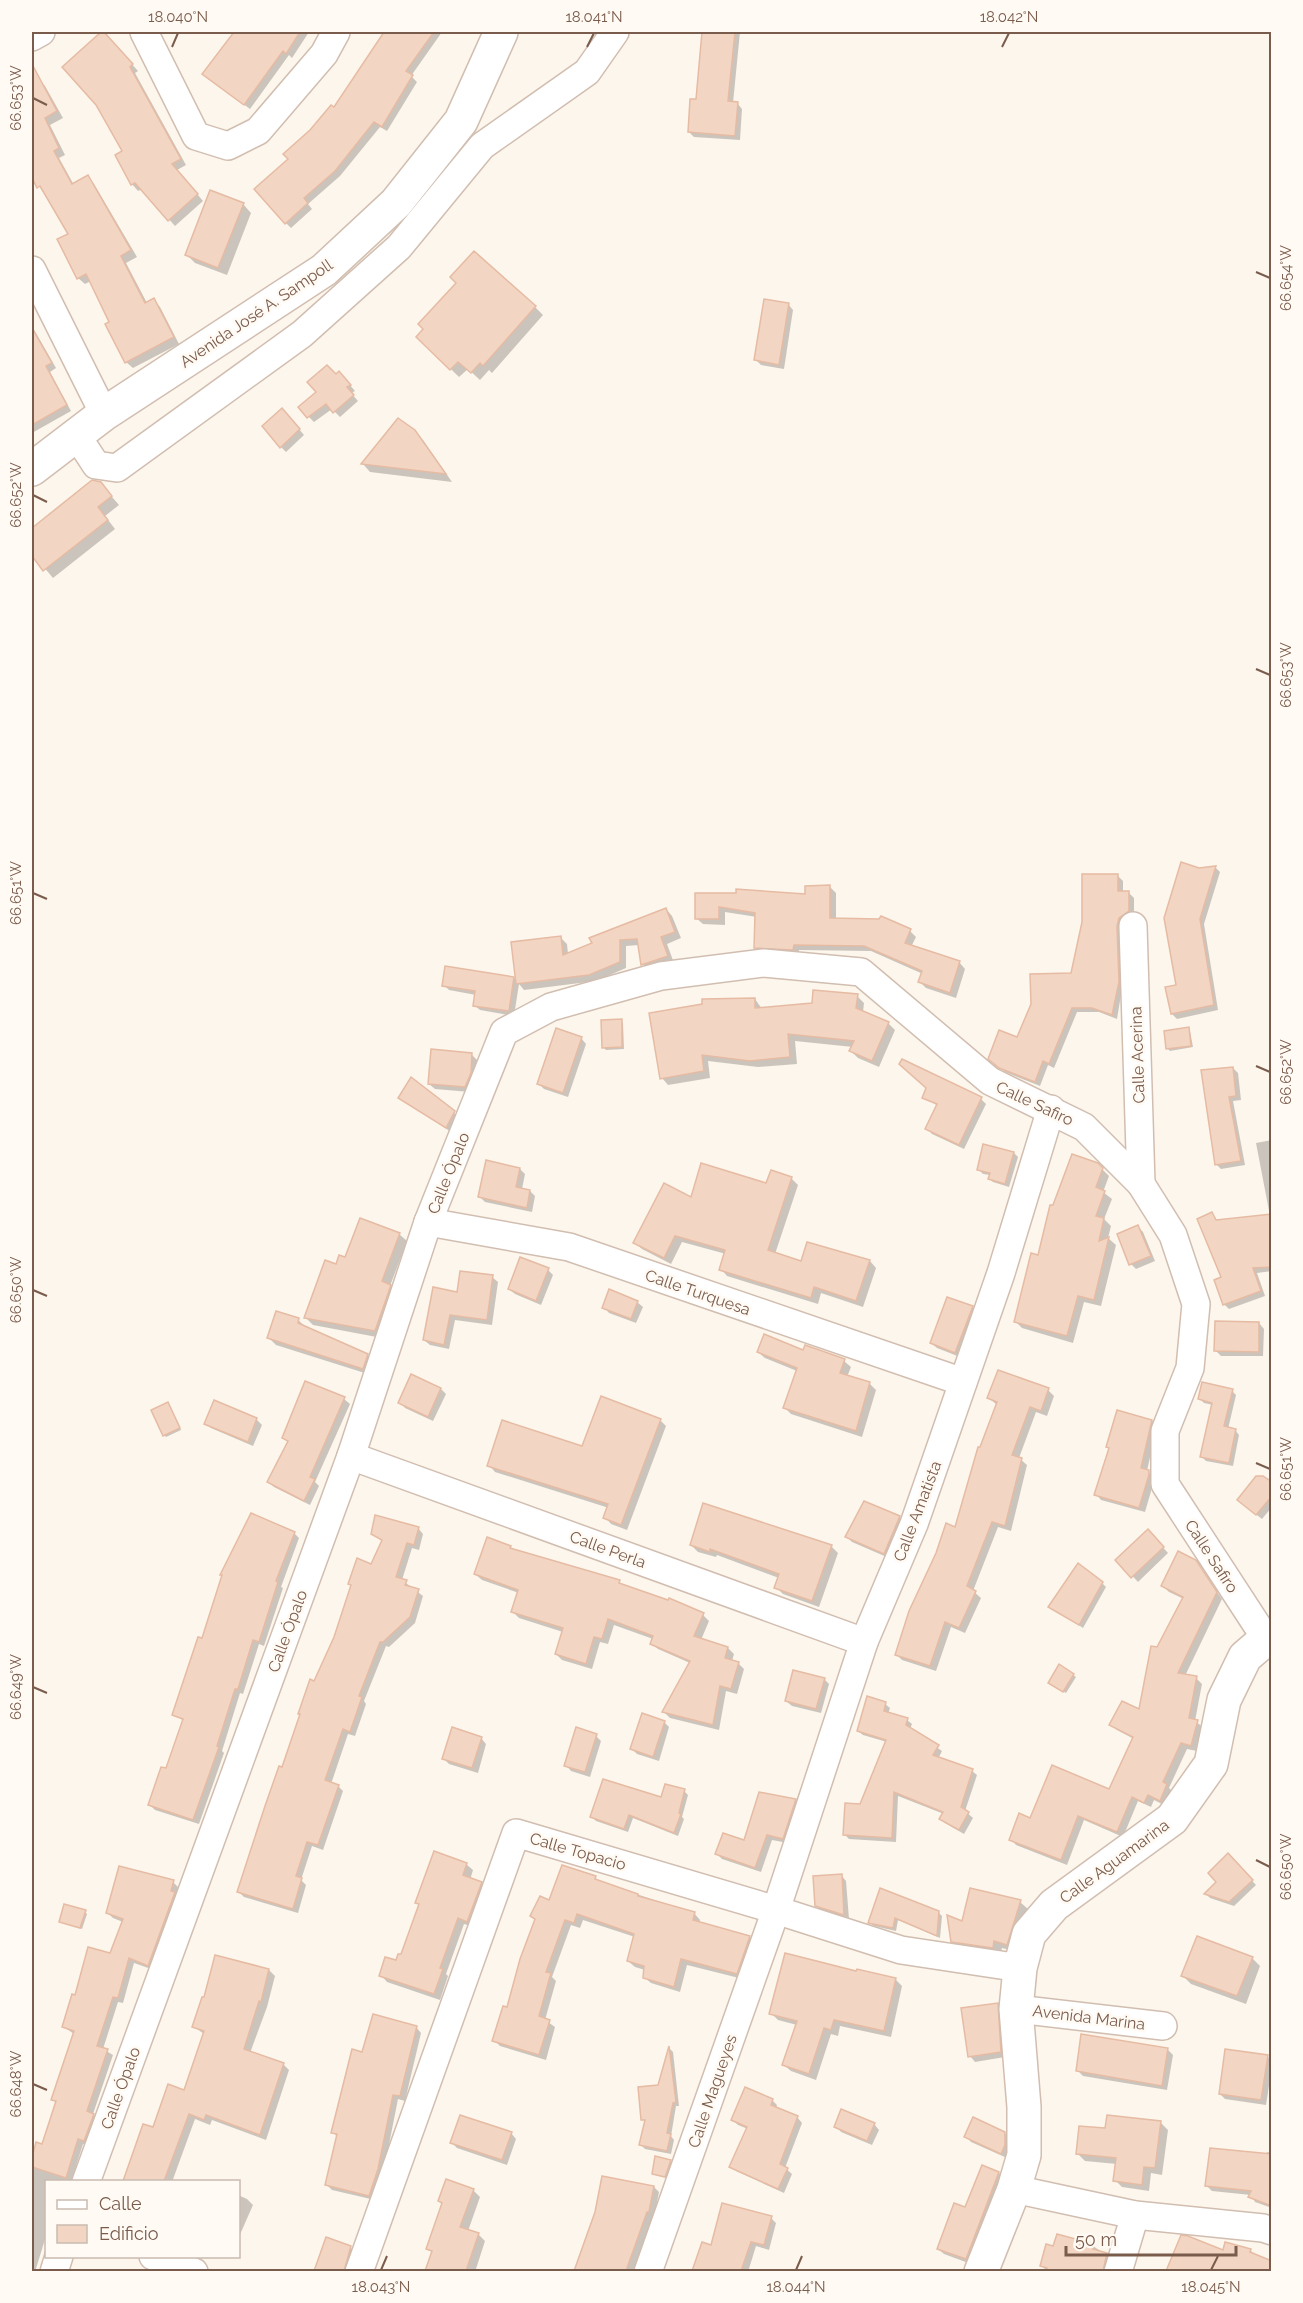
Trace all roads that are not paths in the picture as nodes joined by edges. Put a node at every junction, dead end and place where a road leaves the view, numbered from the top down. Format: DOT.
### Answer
graph roads {
  1 [pos="41,32"];
  2 [pos="144,32"];
  3 [pos="336,32"];
  4 [pos="501,32"];
  5 [pos="615,32"];
  6 [pos="32,37"];
  7 [pos="32,270"];
  8 [pos="104,414"];
  9 [pos="77,436"];
  10 [pos="32,469"];
  11 [pos="1133,926"];
  12 [pos="485,1080"];
  13 [pos="1051,1109"];
  14 [pos="1141,1184"];
  15 [pos="428,1222"];
  16 [pos="963,1382"];
  17 [pos="351,1456"];
  18 [pos="1269,1639"];
  19 [pos="864,1642"];
  20 [pos="776,1910"];
  21 [pos="1020,1968"];
  22 [pos="1016,2008"];
  23 [pos="1163,2026"];
  24 [pos="86,2180"];
  25 [pos="1014,2189"];
  26 [pos="1135,2215"];
  27 [pos="1272,2231"];
  28 [pos="158,2258"];
  29 [pos="194,2271"];
  30 [pos="359,2271"];
  31 [pos="648,2271"];
  32 [pos="981,2271"];
  33 [pos="1118,2271"];
  1 -- 6 [label="street"];
  2 -- 3 [label="street"];
  4 -- 8 [label="street, Avenida José A. Sampoll"];
  5 -- 9 [label="street"];
  7 -- 8 [label="street"];
  8 -- 9 [label="street, Avenida José A. Sampoll"];
  9 -- 10 [label="street, Avenida José A. Sampoll"];
  11 -- 14 [label="street, Calle Acerina"];
  12 -- 13 [label="street, Calle Safiro"];
  12 -- 15 [label="street, Calle Ópalo"];
  13 -- 14 [label="street, Calle Safiro"];
  13 -- 16 [label="street, Calle Amatista"];
  14 -- 18 [label="street, Calle Safiro"];
  15 -- 16 [label="street, Calle Turquesa"];
  15 -- 17 [label="street, Calle Ópalo"];
  16 -- 19 [label="street, Calle Amatista"];
  17 -- 19 [label="street, Calle Perla"];
  17 -- 24 [label="street, Calle Ópalo"];
  18 -- 21 [label="street, Calle Aguamarina"];
  19 -- 20 [label="street, Calle Amatista"];
  20 -- 21 [label="street, Calle Topacio"];
  20 -- 30 [label="street, Calle Topacio"];
  20 -- 31 [label="street, Calle Magueyes"];
  21 -- 22 [label="street, Calle Aguamarina"];
  22 -- 23 [label="street, Avenida Marina"];
  22 -- 25 [label="street, Calle Aguamarina"];
  25 -- 26 [label="street"];
  25 -- 32 [label="street, Calle Aguamarina"];
  26 -- 27 [label="street"];
  26 -- 33 [label="street"];
  28 -- 29 [label="street"];
}
